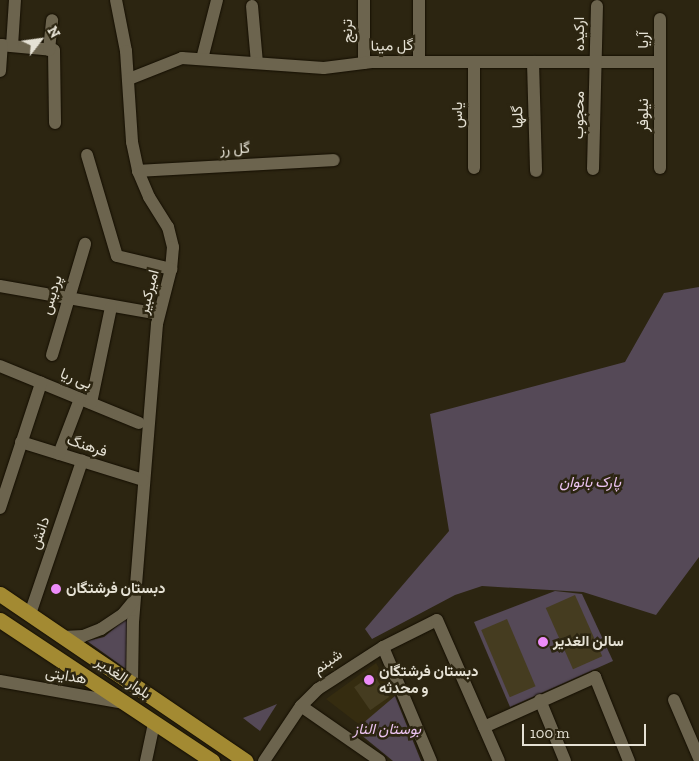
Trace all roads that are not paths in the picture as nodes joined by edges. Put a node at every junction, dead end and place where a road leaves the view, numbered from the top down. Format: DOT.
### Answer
graph roads {
  1 [pos="15,0"];
  2 [pos="116,0"];
  3 [pos="217,0"];
  4 [pos="364,0"];
  5 [pos="419,0"];
  6 [pos="252,6"];
  7 [pos="597,6"];
  8 [pos="660,19"];
  9 [pos="52,20"];
  10 [pos="4,45"];
  11 [pos="52,50"];
  12 [pos="202,59"];
  13 [pos="419,62"];
  14 [pos="474,62"];
  15 [pos="534,62"];
  16 [pos="596,62"];
  17 [pos="660,62"];
  18 [pos="257,63"];
  19 [pos="364,63"];
  20 [pos="0,71"];
  21 [pos="128,79"];
  22 [pos="55,123"];
  23 [pos="87,156"];
  24 [pos="334,160"];
  25 [pos="474,168"];
  26 [pos="660,168"];
  27 [pos="594,169"];
  28 [pos="138,171"];
  29 [pos="536,171"];
  30 [pos="85,244"];
  31 [pos="171,269"];
  32 [pos="0,286"];
  33 [pos="68,299"];
  34 [pos="111,307"];
  35 [pos="159,314"];
  36 [pos="52,355"];
  37 [pos="0,366"];
  38 [pos="41,383"];
  39 [pos="85,401"];
  40 [pos="139,423"];
  41 [pos="21,442"];
  42 [pos="59,454"];
  43 [pos="82,461"];
  44 [pos="143,480"];
  45 [pos="0,508"];
  46 [pos="0,594"];
  47 [pos="134,601"];
  48 [pos="30,614"];
  49 [pos="0,620"];
  50 [pos="64,637"];
  51 [pos="383,647"];
  52 [pos="0,681"];
  53 [pos="132,684"];
  54 [pos="540,700"];
  55 [pos="674,700"];
  56 [pos="126,703"];
  57 [pos="301,706"];
  58 [pos="154,722"];
  59 [pos="484,727"];
  60 [pos="699,758"];
  61 [pos="146,761"];
  62 [pos="212,761"];
  63 [pos="246,761"];
  64 [pos="264,761"];
  65 [pos="380,761"];
  66 [pos="431,761"];
  67 [pos="499,761"];
  68 [pos="565,761"];
  69 [pos="630,761"];
  1 -- 10 [label="street"];
  2 -- 21 [label="street, امیرکبیر"];
  3 -- 12 [label="street"];
  4 -- 19 [label="street, ترنج"];
  5 -- 13 [label="street"];
  6 -- 18 [label="street"];
  7 -- 16 [label="street, ارکیده"];
  8 -- 17 [label="street, آریا"];
  9 -- 11 [label="street"];
  10 -- 11 [label="street"];
  10 -- 20 [label="street"];
  11 -- 22 [label="street"];
  12 -- 18 [label="street, گل مینا"];
  12 -- 21 [label="street, گل مینا"];
  13 -- 14 [label="street, گل مینا"];
  13 -- 19 [label="street, گل مینا"];
  14 -- 15 [label="street, گل مینا"];
  14 -- 25 [label="street, یاس"];
  15 -- 16 [label="street, گل مینا"];
  15 -- 29 [label="street, گلها"];
  16 -- 17 [label="street, گل مینا"];
  16 -- 27 [label="street, محجوب"];
  17 -- 26 [label="street, نیلوفر"];
  18 -- 19 [label="street, گل مینا"];
  21 -- 28 [label="street, امیرکبیر"];
  23 -- 31 [label="street"];
  24 -- 28 [label="street, گل رز"];
  28 -- 31 [label="street, امیرکبیر"];
  30 -- 33 [label="street, پردیس"];
  31 -- 35 [label="street, امیرکبیر"];
  32 -- 33 [label="street"];
  33 -- 34 [label="street"];
  33 -- 36 [label="street, پردیس"];
  34 -- 35 [label="street"];
  34 -- 39 [label="street"];
  35 -- 44 [label="street, امیرکبیر"];
  37 -- 38 [label="street, بی ریا"];
  38 -- 39 [label="street, بی ریا"];
  38 -- 41 [label="street"];
  39 -- 40 [label="street, بی ریا"];
  39 -- 42 [label="street"];
  41 -- 42 [label="street, فرهنگ"];
  41 -- 45 [label="street"];
  42 -- 43 [label="street, فرهنگ"];
  43 -- 44 [label="street, فرهنگ"];
  43 -- 48 [label="street, دانش"];
  44 -- 47 [label="street, امیرکبیر"];
  46 -- 48 [label="main road, بلوار الغدیر"];
  47 -- 50 [label="street"];
  47 -- 53 [label="street, امیرکبیر"];
  48 -- 50 [label="main road, بلوار الغدیر"];
  49 -- 56 [label="main road, بلوار الغدیر"];
  50 -- 53 [label="main road, بلوار الغدیر"];
  51 -- 57 [label="street, شبنم"];
  51 -- 59 [label="street, شبنم"];
  51 -- 66 [label="street"];
  52 -- 56 [label="street, هدایتی"];
  53 -- 63 [label="main road, بلوار الغدیر"];
  54 -- 59 [label="street"];
  54 -- 68 [label="street"];
  54 -- 69 [label="street"];
  55 -- 60 [label="street"];
  56 -- 58 [label="main road, بلوار الغدیر"];
  57 -- 64 [label="street, شبنم"];
  57 -- 65 [label="street"];
  58 -- 61 [label="street"];
  58 -- 62 [label="main road, بلوار الغدیر"];
  59 -- 67 [label="street"];
}
